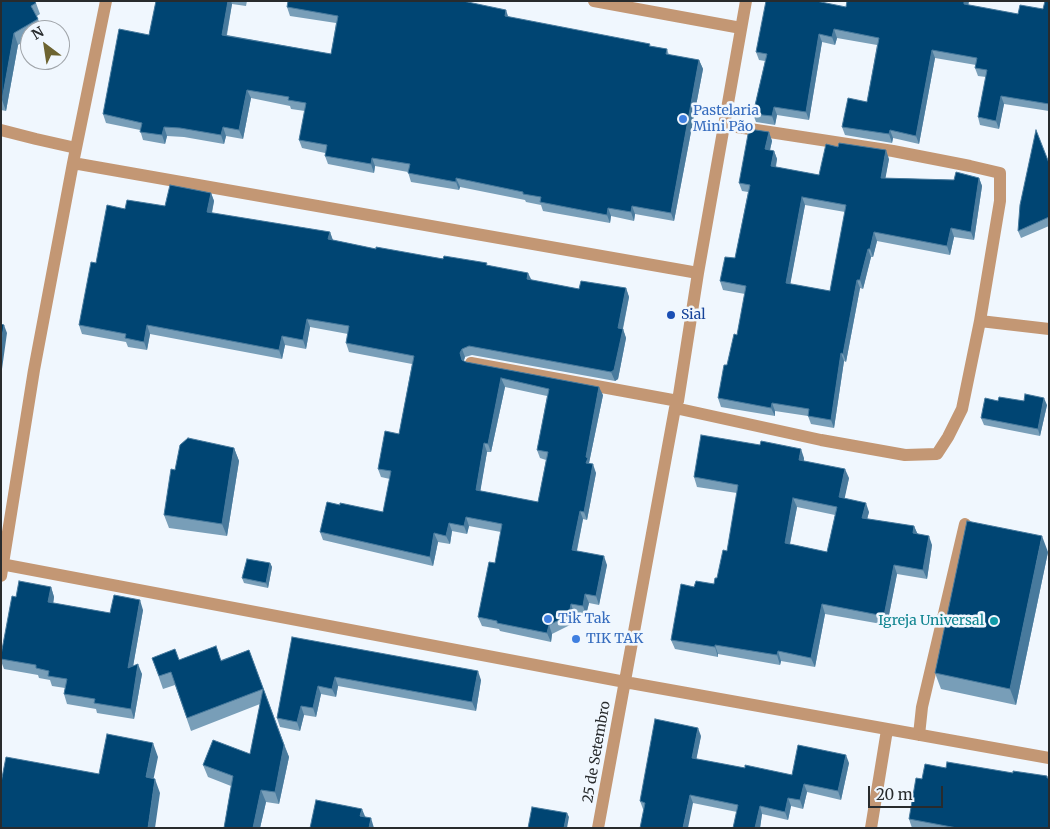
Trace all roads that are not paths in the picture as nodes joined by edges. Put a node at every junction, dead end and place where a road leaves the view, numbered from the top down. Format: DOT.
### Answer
graph roads {
  1 [pos="106,1"];
  2 [pos="594,1"];
  3 [pos="746,1"];
  4 [pos="741,28"];
  5 [pos="724,125"];
  6 [pos="1,130"];
  7 [pos="76,148"];
  8 [pos="73,163"];
  9 [pos="698,273"];
  10 [pos="980,321"];
  11 [pos="1049,329"];
  12 [pos="471,363"];
  13 [pos="677,404"];
  14 [pos="965,524"];
  15 [pos="2,568"];
  16 [pos="625,682"];
  17 [pos="887,730"];
  18 [pos="919,735"];
  19 [pos="1049,758"];
  20 [pos="598,828"];
  21 [pos="871,828"];
  1 -- 7 [label="street"];
  2 -- 4 [label="street"];
  3 -- 4 [label="street, 25 de Setembro"];
  4 -- 5 [label="street, 25 de Setembro"];
  5 -- 9 [label="street, 25 de Setembro"];
  5 -- 10 [label="street"];
  6 -- 7 [label="street"];
  7 -- 8 [label="street"];
  8 -- 9 [label="street"];
  8 -- 15 [label="street"];
  9 -- 13 [label="street, 25 de Setembro"];
  10 -- 11 [label="street"];
  10 -- 13 [label="street"];
  12 -- 13 [label="street"];
  13 -- 16 [label="street, 25 de Setembro"];
  14 -- 18 [label="street"];
  15 -- 16 [label="street"];
  16 -- 17 [label="street"];
  16 -- 20 [label="street, 25 de Setembro"];
  17 -- 18 [label="street"];
  17 -- 21 [label="street"];
  18 -- 19 [label="street"];
}
